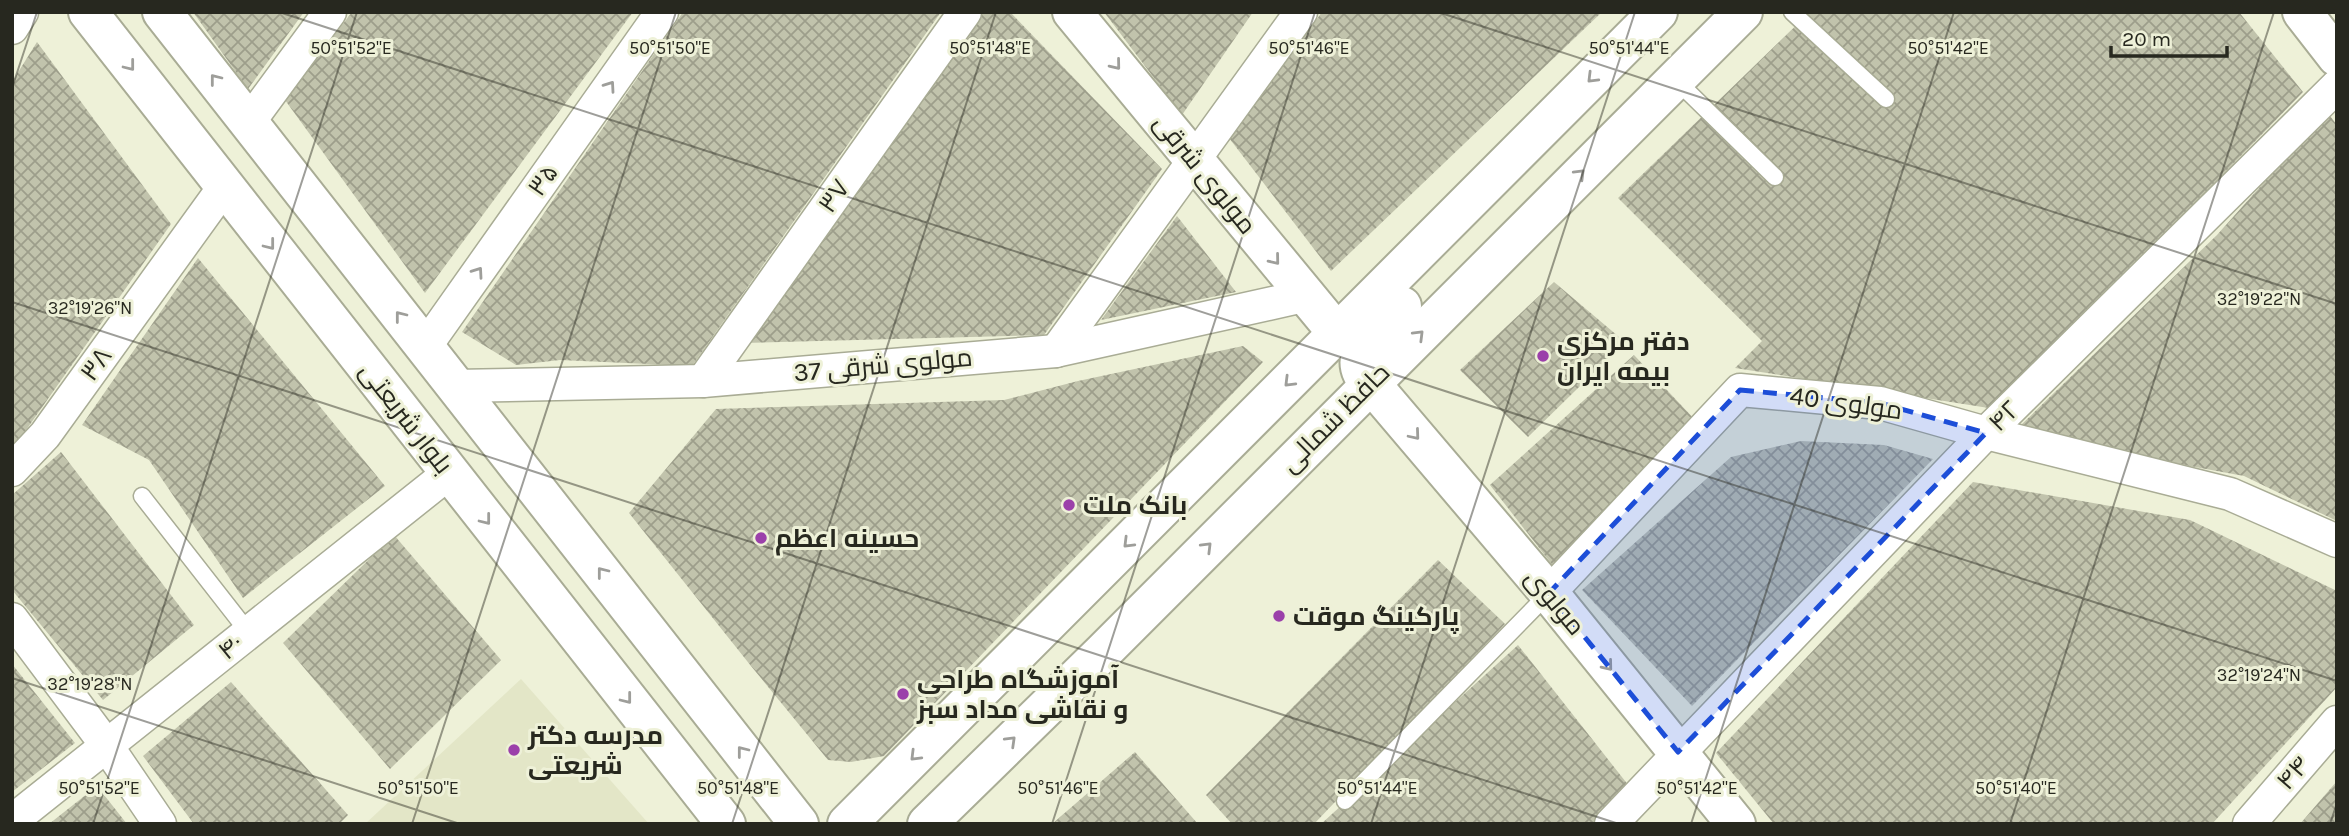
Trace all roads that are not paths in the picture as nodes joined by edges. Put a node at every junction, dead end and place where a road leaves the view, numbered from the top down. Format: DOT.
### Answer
graph roads {
  1 [pos="22,12"];
  2 [pos="88,12"];
  3 [pos="162,12"];
  4 [pos="330,12"];
  5 [pos="662,12"];
  6 [pos="965,12"];
  7 [pos="1072,12"];
  8 [pos="1301,12"];
  9 [pos="1658,12"];
  10 [pos="1742,12"];
  11 [pos="1792,12"];
  12 [pos="2302,12"];
  13 [pos="12,27"];
  14 [pos="2337,57"];
  15 [pos="1675,79"];
  16 [pos="2337,86"];
  17 [pos="1886,99"];
  18 [pos="249,122"];
  19 [pos="1194,160"];
  20 [pos="1774,177"];
  21 [pos="224,187"];
  22 [pos="1421,250"];
  23 [pos="1304,296"];
  24 [pos="1338,334"];
  25 [pos="425,347"];
  26 [pos="1056,351"];
  27 [pos="702,381"];
  28 [pos="1371,383"];
  29 [pos="455,386"];
  30 [pos="1986,433"];
  31 [pos="12,470"];
  32 [pos="449,473"];
  33 [pos="142,496"];
  34 [pos="2337,541"];
  35 [pos="1549,593"];
  36 [pos="1062,609"];
  37 [pos="12,619"];
  38 [pos="249,633"];
  39 [pos="1103,652"];
  40 [pos="2337,722"];
  41 [pos="107,746"];
  42 [pos="1678,752"];
  43 [pos="1345,801"];
  44 [pos="939,817"];
  45 [pos="718,819"];
  46 [pos="12,821"];
  47 [pos="160,824"];
  48 [pos="799,824"];
  49 [pos="847,824"];
  50 [pos="1611,824"];
  51 [pos="1736,824"];
  52 [pos="2249,824"];
  1 -- 13 [label="street"];
  2 -- 21 [label="main road, بلوار شریعتی, one-way"];
  18 -- 3 [label="main road, one-way"];
  4 -- 18 [label="street"];
  25 -- 5 [label="street, ۳۵, one-way"];
  6 -- 27 [label="street, ۳۷"];
  7 -- 19 [label="main road, مولوی شرقی, one-way"];
  8 -- 19 [label="street"];
  9 -- 22 [label="main road, one-way"];
  10 -- 15 [label="main road, حافظ شمالی"];
  11 -- 17 [label="lane"];
  12 -- 14 [label="main road"];
  15 -- 20 [label="lane"];
  28 -- 15 [label="main road, حافظ شمالی, one-way"];
  16 -- 30 [label="street, ۴۲"];
  25 -- 18 [label="main road, one-way"];
  19 -- 23 [label="main road, مولوی شرقی, one-way"];
  19 -- 26 [label="street"];
  21 -- 31 [label="street, ۳۸"];
  21 -- 32 [label="main road, بلوار شریعتی, one-way"];
  22 -- 24 [label="main road"];
  22 -- 28 [label="main road"];
  23 -- 24 [label="main road, مولوی شرقی"];
  23 -- 26 [label="street, مولوی شرقی 37"];
  24 -- 36 [label="main road, one-way"];
  25 -- 29 [label="main road"];
  26 -- 27 [label="street, مولوی شرقی 37"];
  27 -- 29 [label="street, مولوی شرقی 37"];
  28 -- 35 [label="main road, مولوی, one-way"];
  39 -- 28 [label="main road, حافظ شمالی, one-way"];
  48 -- 29 [label="main road, one-way"];
  30 -- 34 [label="street, مولوی 40"];
  30 -- 35 [label="street, مولوی 40"];
  30 -- 42 [label="street, ۴۲"];
  32 -- 38 [label="street, ۴۰"];
  32 -- 45 [label="main road, بلوار شریعتی, one-way"];
  33 -- 38 [label="lane"];
  35 -- 42 [label="main road, مولوی, one-way"];
  35 -- 43 [label="lane"];
  36 -- 39 [label="main road"];
  36 -- 49 [label="main road, one-way"];
  37 -- 41 [label="street"];
  38 -- 41 [label="street, ۴۰"];
  44 -- 39 [label="main road, حافظ شمالی, one-way"];
  40 -- 52 [label="street, ۴۴"];
  41 -- 46 [label="street, ۴۰"];
  41 -- 47 [label="street"];
  42 -- 50 [label="street, ۴۲"];
  42 -- 51 [label="main road, مولوی"];
}
